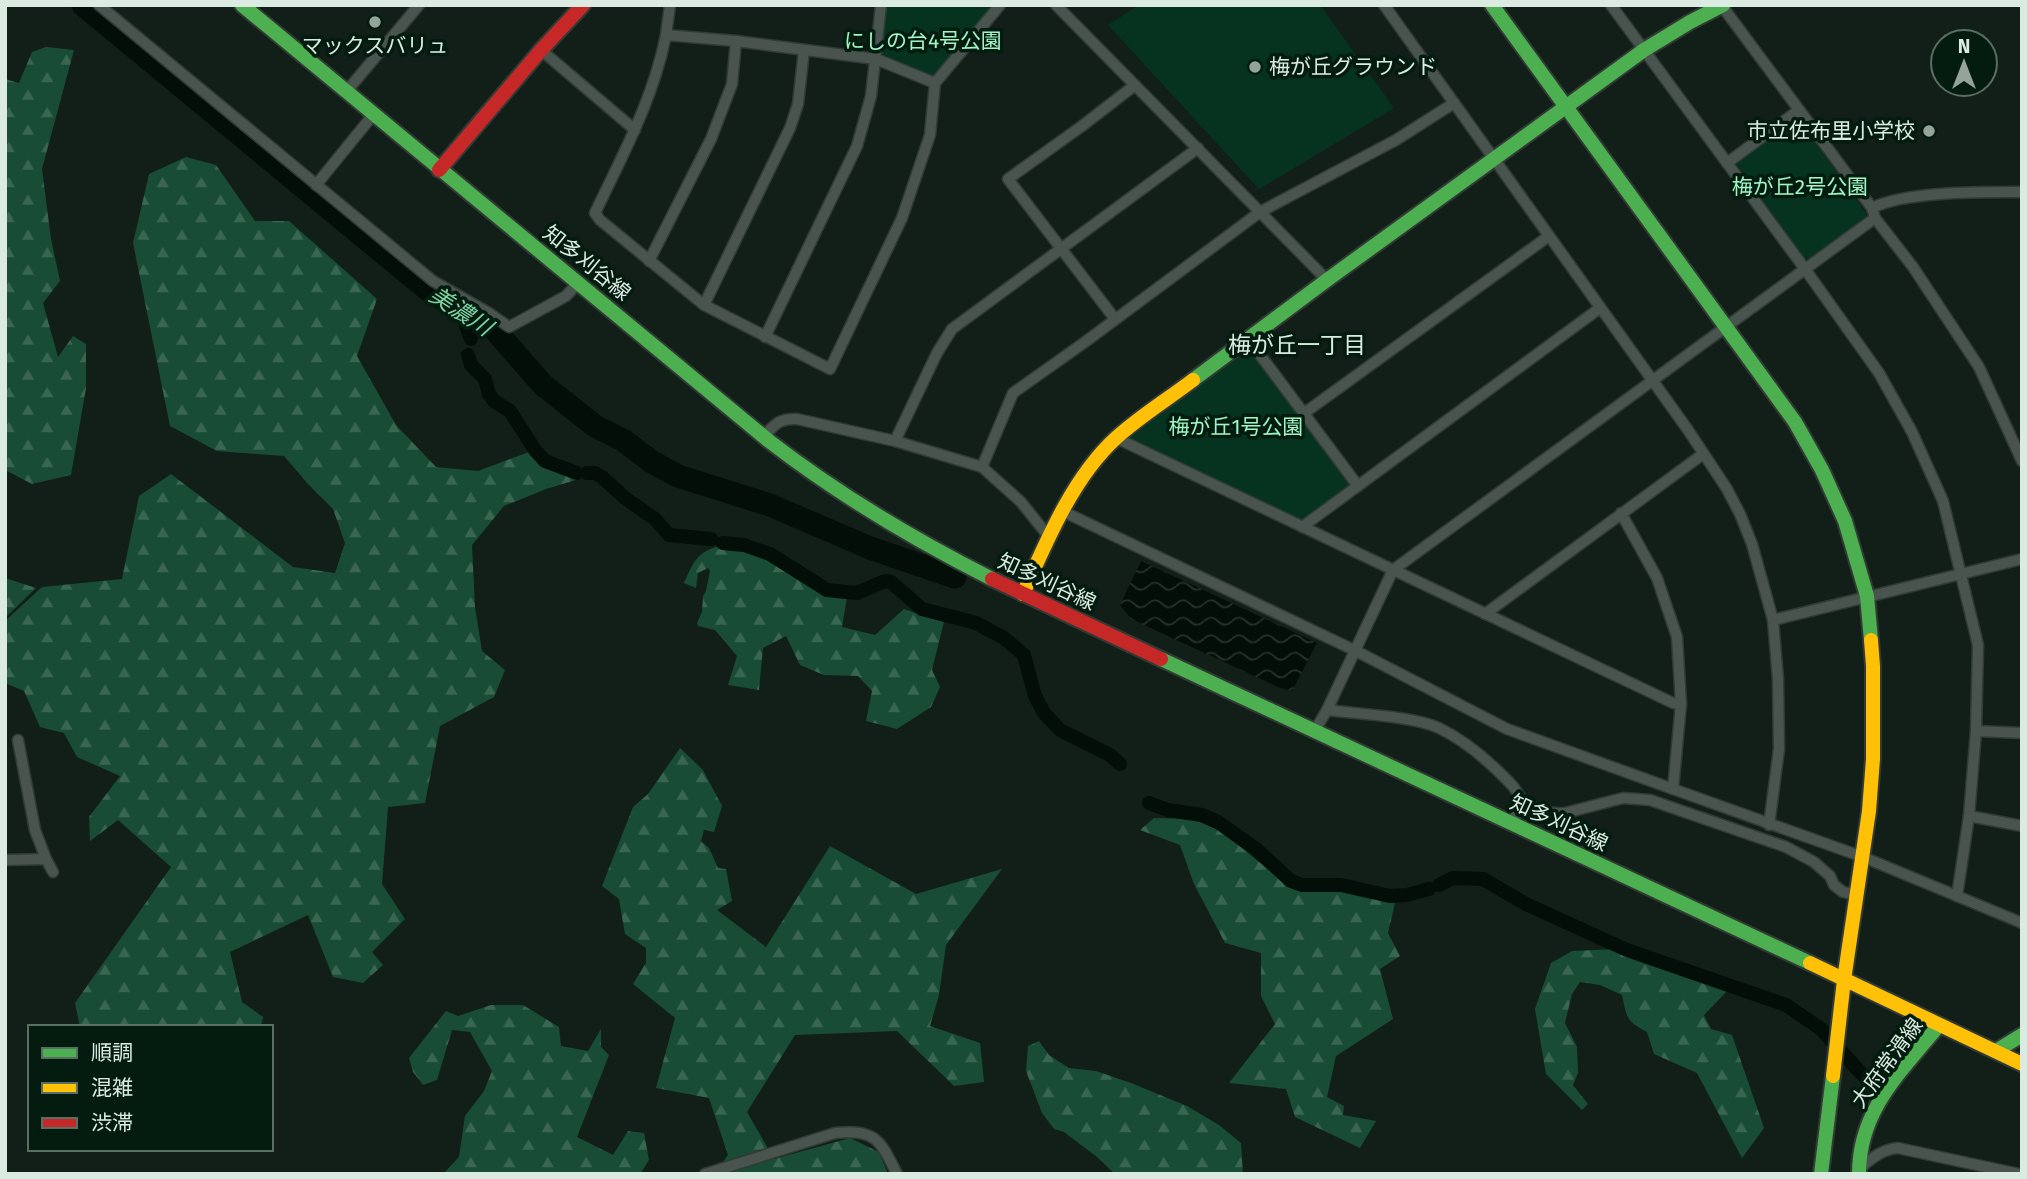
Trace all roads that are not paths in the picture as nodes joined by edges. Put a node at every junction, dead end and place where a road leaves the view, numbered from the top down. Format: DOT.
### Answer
graph roads {
  1 [pos="242,5"];
  2 [pos="419,5"];
  3 [pos="583,5"];
  4 [pos="670,5"];
  5 [pos="881,5"];
  6 [pos="1000,5"];
  7 [pos="1056,5"];
  8 [pos="1384,5"];
  9 [pos="1492,5"];
  10 [pos="1611,5"];
  11 [pos="102,6"];
  12 [pos="1722,6"];
  13 [pos="1701,10"];
  14 [pos="666,35"];
  15 [pos="736,41"];
  16 [pos="541,50"];
  17 [pos="804,50"];
  18 [pos="1644,50"];
  19 [pos="876,59"];
  20 [pos="935,83"];
  21 [pos="1135,85"];
  22 [pos="346,92"];
  23 [pos="1454,103"];
  24 [pos="1565,107"];
  25 [pos="1799,110"];
  26 [pos="373,115"];
  27 [pos="635,130"];
  28 [pos="1198,148"];
  29 [pos="1494,159"];
  30 [pos="1727,163"];
  31 [pos="439,170"];
  32 [pos="316,185"];
  33 [pos="2022,192"];
  34 [pos="1872,208"];
  35 [pos="1260,212"];
  36 [pos="1875,218"];
  37 [pos="1549,236"];
  38 [pos="1062,248"];
  39 [pos="649,261"];
  40 [pos="1805,269"];
  41 [pos="1327,280"];
  42 [pos="578,283"];
  43 [pos="704,305"];
  44 [pos="1600,308"];
  45 [pos="1115,319"];
  46 [pos="1726,326"];
  47 [pos="765,337"];
  48 [pos="1249,340"];
  49 [pos="1651,380"];
  50 [pos="1303,414"];
  51 [pos="764,436"];
  52 [pos="1116,438"];
  53 [pos="895,442"];
  54 [pos="1703,454"];
  55 [pos="2022,461"];
  56 [pos="982,467"];
  57 [pos="1358,486"];
  58 [pos="1062,511"];
  59 [pos="1621,513"];
  60 [pos="1302,527"];
  61 [pos="1049,537"];
  62 [pos="2022,559"];
  63 [pos="1393,570"];
  64 [pos="1960,573"];
  65 [pos="1023,594"];
  66 [pos="1867,596"];
  67 [pos="1485,614"];
  68 [pos="1773,620"];
  69 [pos="1354,650"];
  70 [pos="1681,704"];
  71 [pos="1327,709"];
  72 [pos="1976,731"];
  73 [pos="1314,732"];
  74 [pos="2022,733"];
  75 [pos="18,740"];
  76 [pos="1673,789"];
  77 [pos="1524,801"];
  78 [pos="1969,816"];
  79 [pos="1511,824"];
  80 [pos="1769,825"];
  81 [pos="2022,826"];
  82 [pos="1863,857"];
  83 [pos="46,859"];
  84 [pos="5,860"];
  85 [pos="53,872"];
  86 [pos="1858,895"];
  87 [pos="1957,896"];
  88 [pos="2022,923"];
  89 [pos="1844,980"];
  90 [pos="1939,1025"];
  91 [pos="2022,1035"];
  92 [pos="1996,1051"];
  93 [pos="2022,1064"];
  94 [pos="1859,1171"];
  95 [pos="705,1174"];
  96 [pos="897,1174"];
  97 [pos="1821,1174"];
  98 [pos="2019,1174"];
  1 -- 22 [label="street, 知多刈谷線"];
  2 -- 22 [label="street"];
  3 -- 16 [label="street"];
  4 -- 14 [label="street"];
  5 -- 19 [label="street"];
  6 -- 20 [label="street"];
  7 -- 21 [label="street"];
  8 -- 23 [label="street"];
  9 -- 24 [label="street"];
  10 -- 18 [label="street"];
  11 -- 32 [label="street"];
  12 -- 13 [label="street"];
  12 -- 25 [label="street"];
  13 -- 18 [label="street"];
  14 -- 15 [label="street"];
  14 -- 27 [label="street"];
  15 -- 17 [label="street"];
  15 -- 39 [label="street"];
  16 -- 27 [label="street"];
  16 -- 31 [label="street"];
  17 -- 19 [label="street"];
  17 -- 43 [label="street"];
  18 -- 24 [label="street"];
  18 -- 30 [label="street"];
  19 -- 20 [label="street"];
  19 -- 47 [label="street"];
  20 -- 47 [label="street"];
  21 -- 28 [label="street"];
  21 -- 38 [label="street"];
  22 -- 26 [label="street, 知多刈谷線"];
  23 -- 29 [label="street"];
  23 -- 35 [label="street"];
  24 -- 29 [label="street"];
  24 -- 46 [label="street"];
  25 -- 30 [label="street"];
  25 -- 34 [label="street"];
  26 -- 31 [label="street, 知多刈谷線"];
  26 -- 32 [label="street"];
  27 -- 39 [label="street"];
  28 -- 35 [label="street"];
  28 -- 38 [label="street"];
  29 -- 37 [label="street"];
  29 -- 41 [label="street"];
  30 -- 40 [label="street"];
  31 -- 42 [label="street, 知多刈谷線"];
  32 -- 42 [label="street"];
  33 -- 34 [label="street"];
  34 -- 36 [label="street"];
  35 -- 41 [label="street"];
  35 -- 45 [label="street"];
  36 -- 40 [label="street"];
  36 -- 55 [label="street"];
  37 -- 44 [label="street"];
  37 -- 50 [label="street"];
  38 -- 45 [label="street"];
  38 -- 53 [label="street"];
  39 -- 43 [label="street"];
  40 -- 46 [label="street"];
  40 -- 64 [label="street"];
  41 -- 48 [label="street"];
  42 -- 51 [label="street, 知多刈谷線"];
  43 -- 47 [label="street"];
  44 -- 49 [label="street"];
  44 -- 57 [label="street"];
  45 -- 56 [label="street"];
  46 -- 49 [label="street"];
  46 -- 66 [label="street"];
  48 -- 50 [label="street"];
  48 -- 52 [label="street"];
  49 -- 54 [label="street"];
  49 -- 63 [label="street"];
  50 -- 57 [label="street"];
  51 -- 53 [label="street"];
  51 -- 65 [label="street, 知多刈谷線"];
  52 -- 58 [label="street"];
  52 -- 60 [label="street"];
  53 -- 56 [label="street"];
  54 -- 59 [label="street"];
  54 -- 68 [label="street"];
  56 -- 61 [label="street"];
  57 -- 60 [label="street"];
  58 -- 61 [label="street"];
  58 -- 69 [label="street"];
  59 -- 67 [label="street"];
  59 -- 70 [label="street"];
  60 -- 63 [label="street"];
  61 -- 65 [label="street"];
  62 -- 64 [label="street"];
  63 -- 67 [label="street"];
  63 -- 69 [label="street"];
  64 -- 66 [label="street"];
  64 -- 72 [label="street"];
  65 -- 73 [label="street, 知多刈谷線"];
  66 -- 68 [label="street"];
  66 -- 82 [label="street"];
  67 -- 70 [label="street"];
  68 -- 80 [label="street"];
  69 -- 71 [label="street"];
  69 -- 76 [label="street"];
  70 -- 76 [label="street"];
  71 -- 73 [label="street"];
  71 -- 77 [label="street"];
  72 -- 74 [label="street"];
  72 -- 78 [label="street"];
  73 -- 79 [label="street, 知多刈谷線"];
  75 -- 83 [label="street"];
  76 -- 80 [label="street"];
  77 -- 79 [label="street"];
  77 -- 86 [label="street"];
  78 -- 81 [label="street"];
  78 -- 87 [label="street"];
  79 -- 89 [label="street, 知多刈谷線"];
  80 -- 82 [label="street"];
  82 -- 86 [label="street"];
  82 -- 87 [label="street"];
  83 -- 84 [label="street"];
  83 -- 85 [label="street"];
  86 -- 89 [label="street"];
  87 -- 88 [label="street"];
  89 -- 90 [label="street, 知多刈谷線"];
  89 -- 97 [label="street"];
  90 -- 92 [label="street, 大府常滑線"];
  90 -- 94 [label="street, 大府常滑線"];
  91 -- 92 [label="street"];
  92 -- 93 [label="street"];
  94 -- 98 [label="street"];
  95 -- 96 [label="street"];
}
